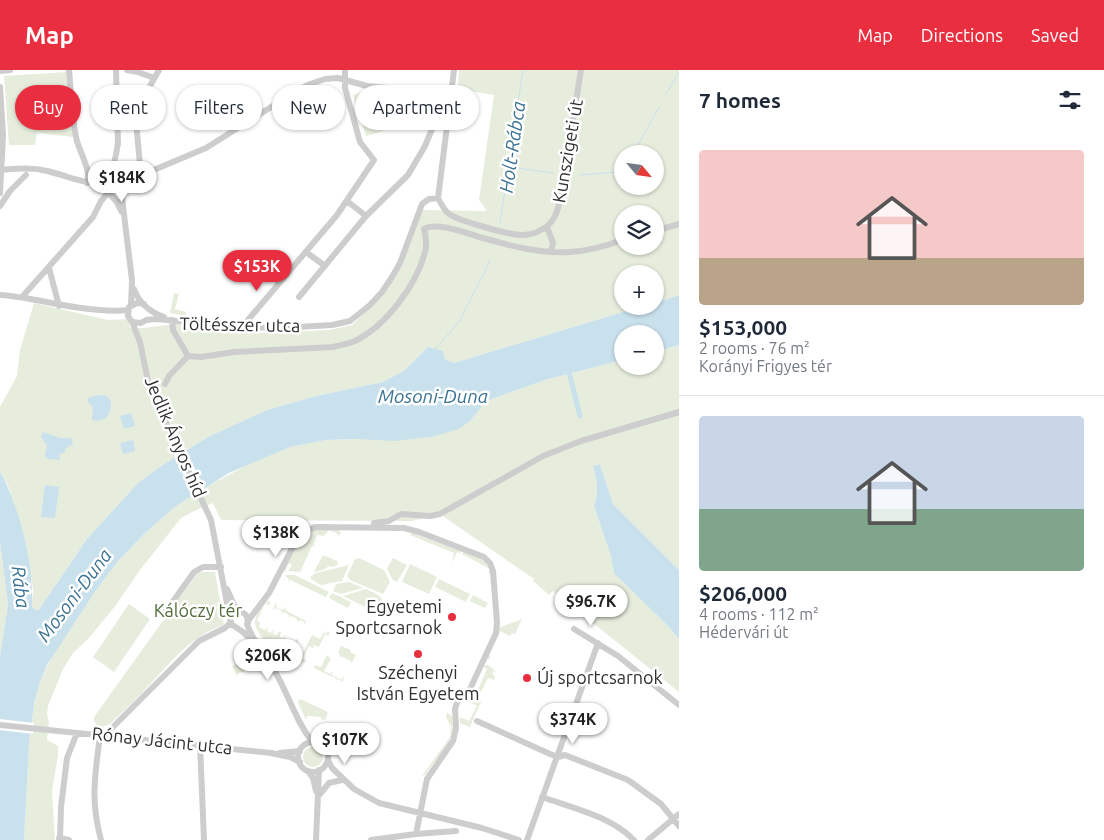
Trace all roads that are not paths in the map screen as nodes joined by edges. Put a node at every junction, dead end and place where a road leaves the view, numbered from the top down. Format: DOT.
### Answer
graph roads {
  1 [pos="0,70"];
  2 [pos="10,70"];
  3 [pos="69,70"];
  4 [pos="116,70"];
  5 [pos="127,70"];
  6 [pos="159,70"];
  7 [pos="345,70"];
  8 [pos="454,70"];
  9 [pos="581,70"];
  10 [pos="154,78"];
  11 [pos="346,80"];
  12 [pos="364,85"];
  13 [pos="452,85"];
  14 [pos="0,87"];
  15 [pos="432,130"];
  16 [pos="446,130"];
  17 [pos="118,142"];
  18 [pos="0,170"];
  19 [pos="26,175"];
  20 [pos="120,175"];
  21 [pos="141,175"];
  22 [pos="105,178"];
  23 [pos="87,183"];
  24 [pos="124,187"];
  25 [pos="0,193"];
  26 [pos="109,194"];
  27 [pos="438,198"];
  28 [pos="347,201"];
  29 [pos="0,206"];
  30 [pos="366,216"];
  31 [pos="125,219"];
  32 [pos="679,224"];
  33 [pos="548,227"];
  34 [pos="664,228"];
  35 [pos="614,242"];
  36 [pos="306,252"];
  37 [pos="551,252"];
  38 [pos="325,266"];
  39 [pos="49,268"];
  40 [pos="132,280"];
  41 [pos="0,295"];
  42 [pos="22,297"];
  43 [pos="299,297"];
  44 [pos="59,306"];
  45 [pos="146,306"];
  46 [pos="130,308"];
  47 [pos="110,311"];
  48 [pos="172,320"];
  49 [pos="131,321"];
  50 [pos="145,321"];
  51 [pos="242,327"];
  52 [pos="142,352"];
  53 [pos="188,356"];
  54 [pos="165,384"];
  55 [pos="679,412"];
  56 [pos="364,526"];
  57 [pos="221,567"];
  58 [pos="223,580"];
  59 [pos="263,602"];
  60 [pos="242,612"];
  61 [pos="164,614"];
  62 [pos="231,620"];
  63 [pos="248,622"];
  64 [pos="239,629"];
  65 [pos="574,629"];
  66 [pos="598,643"];
  67 [pos="262,650"];
  68 [pos="679,705"];
  69 [pos="477,721"];
  70 [pos="301,724"];
  71 [pos="0,725"];
  72 [pos="116,725"];
  73 [pos="77,733"];
  74 [pos="102,735"];
  75 [pos="122,738"];
  76 [pos="313,742"];
  77 [pos="200,744"];
  78 [pos="302,749"];
  79 [pos="271,753"];
  80 [pos="558,756"];
  81 [pos="328,760"];
  82 [pos="300,762"];
  83 [pos="320,770"];
  84 [pos="308,771"];
  85 [pos="344,781"];
  86 [pos="542,797"];
  87 [pos="319,798"];
  88 [pos="421,812"];
  89 [pos="679,814"];
  90 [pos="673,819"];
  91 [pos="679,826"];
  92 [pos="456,831"];
  93 [pos="416,834"];
  94 [pos="59,839"];
  95 [pos="69,840"];
  96 [pos="101,840"];
  97 [pos="204,840"];
  98 [pos="316,840"];
  99 [pos="371,840"];
  100 [pos="519,840"];
  101 [pos="527,840"];
  102 [pos="634,840"];
  103 [pos="648,840"];
  1 -- 2 [label="street"];
  3 -- 23 [label="street"];
  4 -- 17 [label="street"];
  5 -- 10 [label="street"];
  6 -- 10 [label="street"];
  7 -- 11 [label="street"];
  8 -- 13 [label="street"];
  9 -- 33 [label="street, Kunszigeti út"];
  10 -- 21 [label="street"];
  11 -- 12 [label="street"];
  11 -- 21 [label="street"];
  11 -- 28 [label="street"];
  14 -- 18 [label="street"];
  15 -- 30 [label="street"];
  16 -- 27 [label="street"];
  17 -- 20 [label="street"];
  17 -- 22 [label="street"];
  18 -- 23 [label="street"];
  18 -- 25 [label="street"];
  19 -- 29 [label="street"];
  20 -- 21 [label="street"];
  20 -- 22 [label="street"];
  20 -- 24 [label="street"];
  21 -- 24 [label="street"];
  22 -- 23 [label="street"];
  22 -- 26 [label="street"];
  24 -- 26 [label="street"];
  24 -- 31 [label="street"];
  26 -- 31 [label="street"];
  26 -- 39 [label="street"];
  27 -- 33 [label="street, Kunszigeti út"];
  27 -- 51 [label="street, Töltésszer utca"];
  28 -- 30 [label="street"];
  28 -- 36 [label="street"];
  30 -- 38 [label="street"];
  31 -- 40 [label="street"];
  32 -- 34 [label="street"];
  33 -- 37 [label="street"];
  35 -- 37 [label="street"];
  36 -- 38 [label="street"];
  36 -- 51 [label="street"];
  37 -- 53 [label="street, Töltésszer utca"];
  38 -- 43 [label="street"];
  39 -- 42 [label="street"];
  39 -- 44 [label="street"];
  40 -- 45 [label="street"];
  40 -- 46 [label="street"];
  41 -- 42 [label="street"];
  42 -- 44 [label="street"];
  44 -- 47 [label="street"];
  45 -- 46 [label="street"];
  45 -- 48 [label="street"];
  45 -- 50 [label="street"];
  46 -- 47 [label="street"];
  46 -- 49 [label="street"];
  47 -- 49 [label="street"];
  48 -- 50 [label="street"];
  48 -- 51 [label="street, Töltésszer utca"];
  48 -- 53 [label="street, Töltésszer utca"];
  49 -- 50 [label="street"];
  49 -- 52 [label="street, Jedlik Ányos híd"];
  50 -- 52 [label="street, Jedlik Ányos híd"];
  52 -- 57 [label="street, Jedlik Ányos híd"];
  53 -- 54 [label="street, Töltésszer utca"];
  55 -- 56 [label="street"];
  56 -- 59 [label="street"];
  56 -- 88 [label="street"];
  57 -- 58 [label="street"];
  57 -- 61 [label="street"];
  58 -- 60 [label="street"];
  58 -- 62 [label="street"];
  59 -- 60 [label="street"];
  59 -- 63 [label="street"];
  60 -- 62 [label="street"];
  60 -- 63 [label="street"];
  62 -- 64 [label="street"];
  62 -- 72 [label="street"];
  63 -- 64 [label="street"];
  63 -- 67 [label="street"];
  64 -- 67 [label="street"];
  65 -- 66 [label="street"];
  66 -- 68 [label="street"];
  66 -- 80 [label="street"];
  67 -- 70 [label="street"];
  69 -- 80 [label="street"];
  70 -- 76 [label="street"];
  70 -- 78 [label="street"];
  71 -- 73 [label="street, Rónay Jácint utca"];
  72 -- 74 [label="street"];
  72 -- 75 [label="street"];
  73 -- 74 [label="street, Rónay Jácint utca"];
  73 -- 94 [label="street"];
  74 -- 75 [label="street, Rónay Jácint utca"];
  74 -- 96 [label="street"];
  75 -- 77 [label="street, Rónay Jácint utca"];
  76 -- 78 [label="street"];
  76 -- 81 [label="street"];
  77 -- 79 [label="street, Rónay Jácint utca"];
  77 -- 97 [label="street"];
  78 -- 79 [label="street, Rónay Jácint utca"];
  78 -- 82 [label="street"];
  79 -- 82 [label="street, Rónay Jácint utca"];
  80 -- 86 [label="street"];
  80 -- 90 [label="street"];
  81 -- 83 [label="street"];
  81 -- 85 [label="street"];
  82 -- 84 [label="street"];
  83 -- 84 [label="street"];
  83 -- 85 [label="street"];
  83 -- 87 [label="street"];
  84 -- 87 [label="street"];
  85 -- 87 [label="street"];
  85 -- 88 [label="street"];
  86 -- 101 [label="street"];
  86 -- 102 [label="street"];
  87 -- 98 [label="street"];
  88 -- 93 [label="street"];
  88 -- 100 [label="street"];
  89 -- 90 [label="street"];
  90 -- 91 [label="street"];
  90 -- 103 [label="street"];
  92 -- 93 [label="street"];
  93 -- 99 [label="street"];
  94 -- 95 [label="street"];
}
